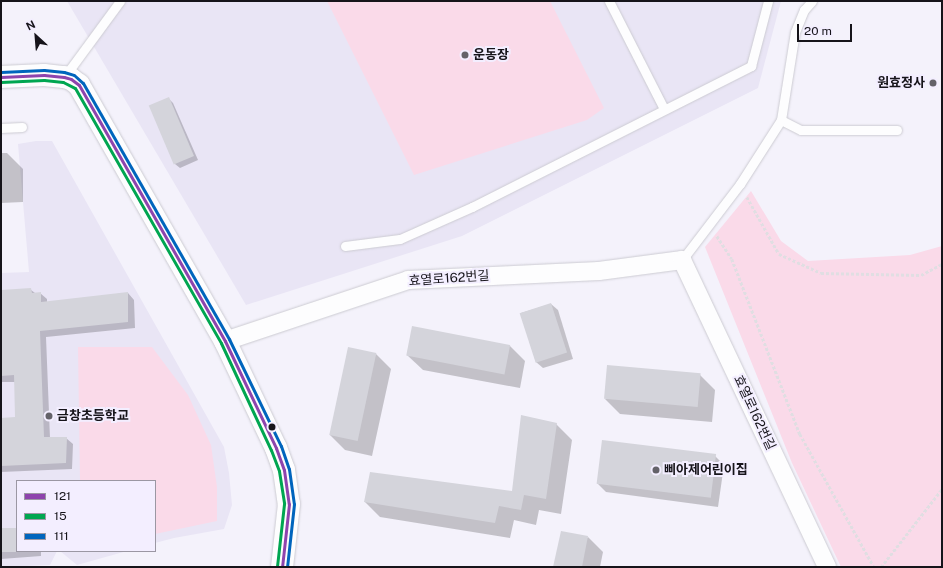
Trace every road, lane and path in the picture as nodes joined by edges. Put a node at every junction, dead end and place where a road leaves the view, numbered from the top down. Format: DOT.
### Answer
graph roads {
  1 [pos="120,1"];
  2 [pos="609,1"];
  3 [pos="768,1"];
  4 [pos="812,1"];
  5 [pos="1,77"];
  6 [pos="64,77"];
  7 [pos="664,109"];
  8 [pos="781,120"];
  9 [pos="22,127"];
  10 [pos="1,128"];
  11 [pos="897,130"];
  12 [pos="740,184"];
  13 [pos="709,225"];
  14 [pos="345,246"];
  15 [pos="682,260"];
  16 [pos="942,264"];
  17 [pos="225,341"];
  18 [pos="942,489"];
  19 [pos="282,567"];
  20 [pos="827,567"];
  21 [pos="874,567"];
  22 [pos="881,567"];
  1 -- 6 [label="lane"];
  2 -- 7 [label="lane"];
  3 -- 7 [label="lane"];
  4 -- 8 [label="lane"];
  5 -- 6 [label="main road"];
  6 -- 17 [label="main road"];
  7 -- 14 [label="lane"];
  8 -- 11 [label="lane"];
  8 -- 12 [label="lane"];
  9 -- 10 [label="lane"];
  12 -- 13 [label="lane"];
  12 -- 16 [label="path"];
  13 -- 15 [label="lane"];
  13 -- 21 [label="path"];
  15 -- 17 [label="street, 효열로162번길"];
  15 -- 20 [label="street, 효열로162번길"];
  17 -- 19 [label="main road"];
  18 -- 22 [label="path"];
}
